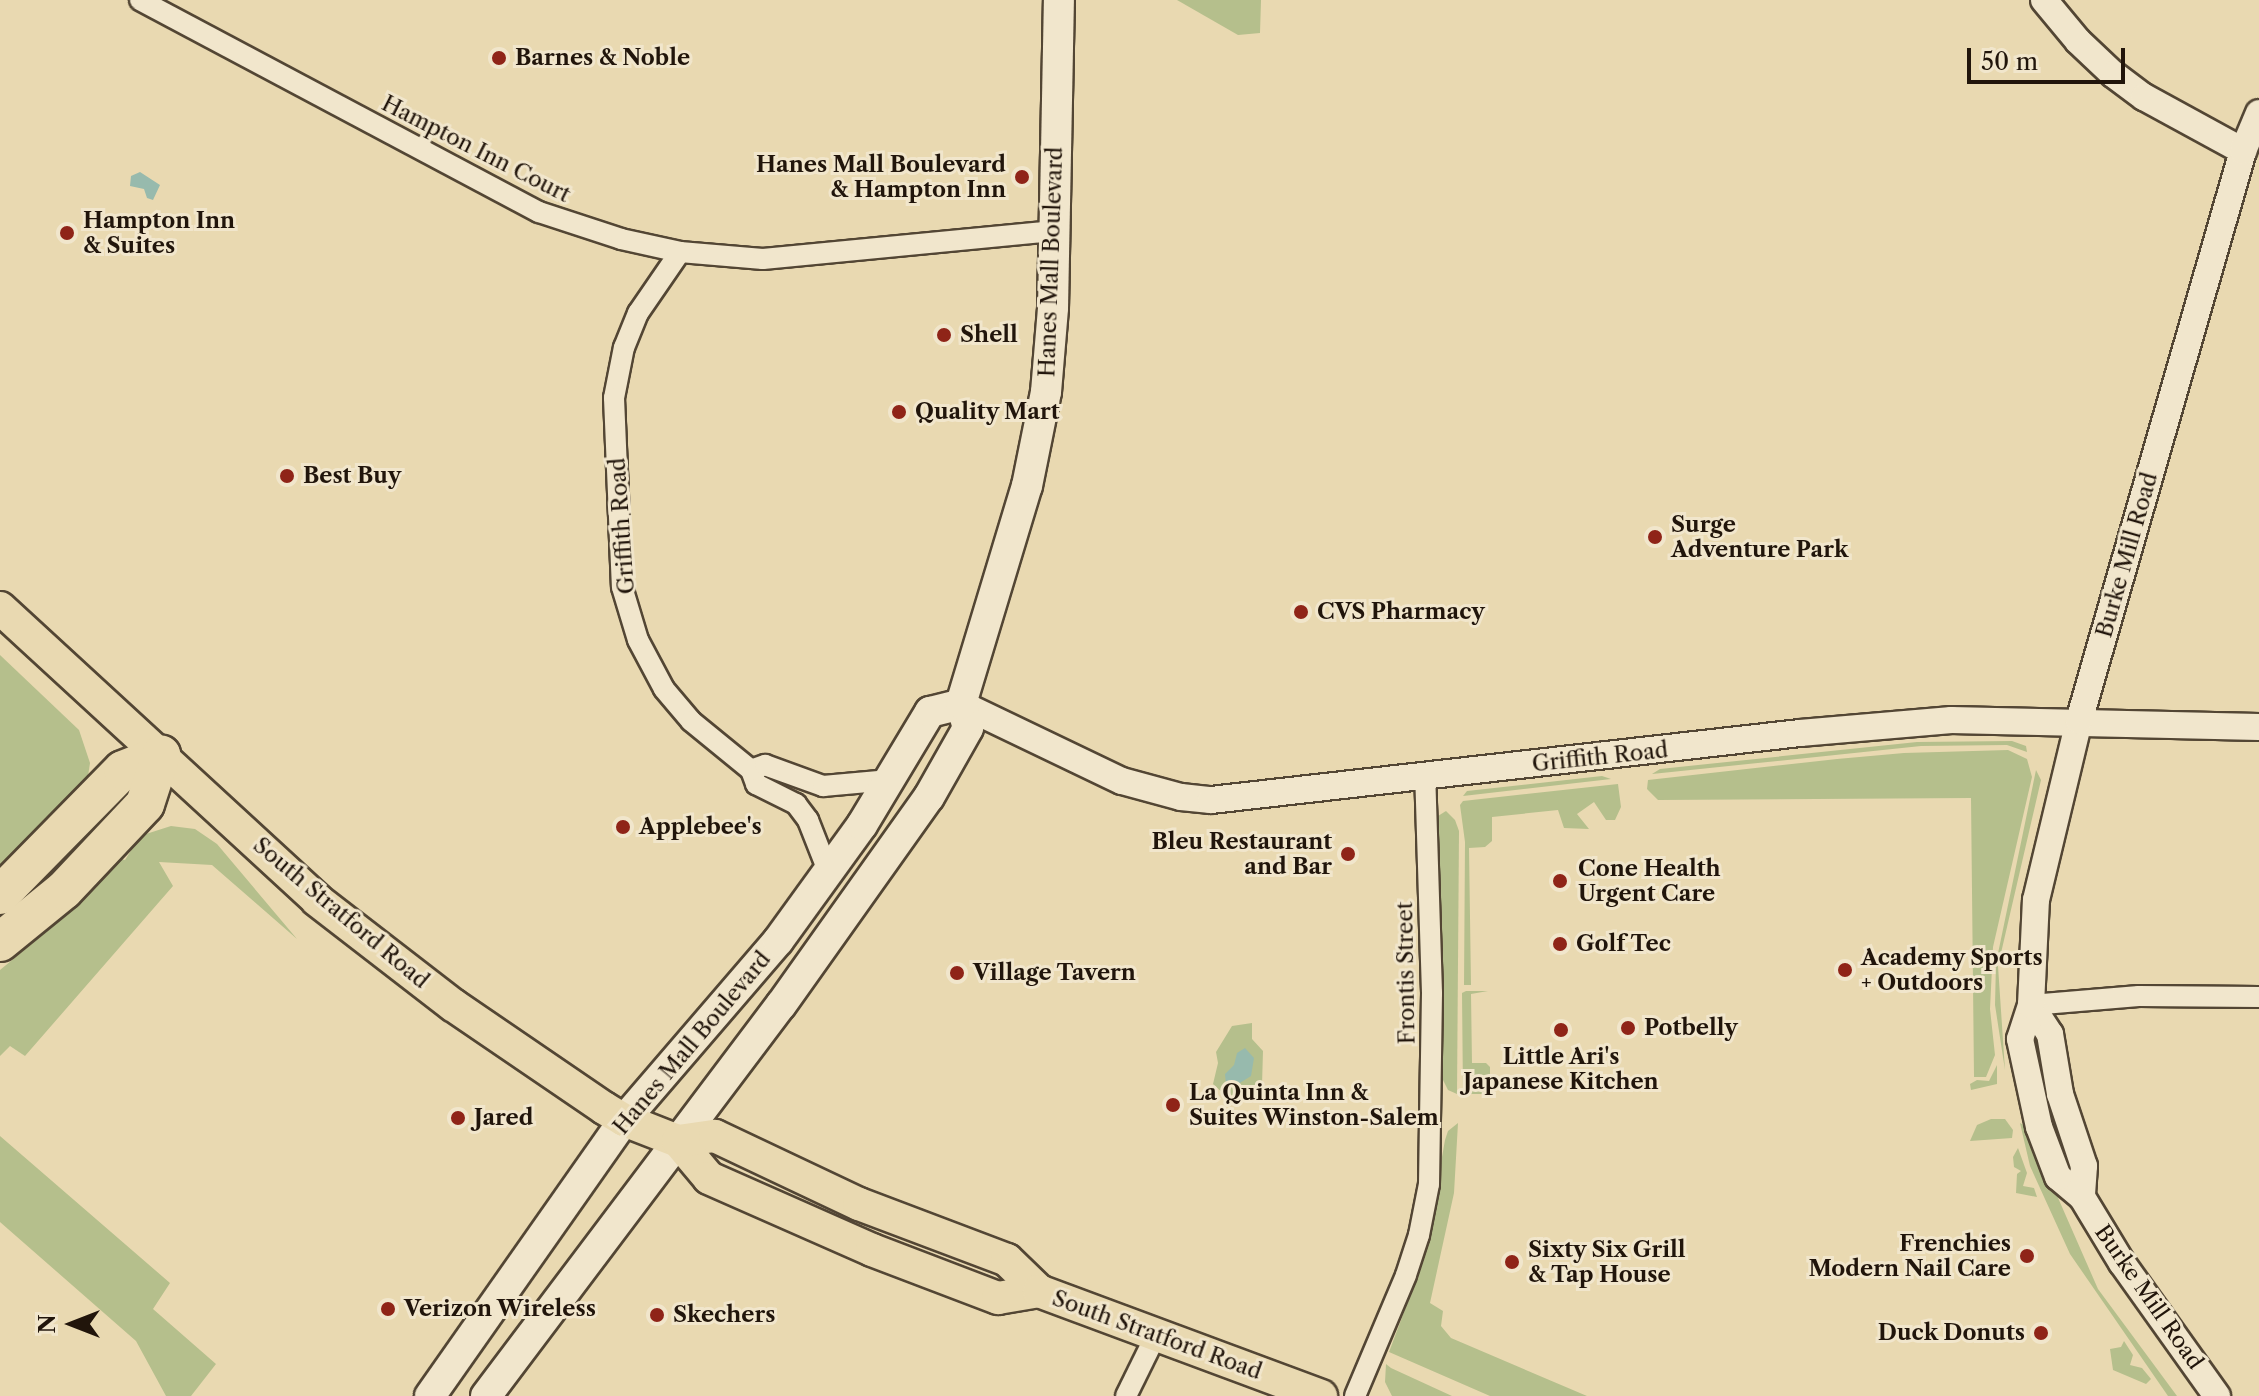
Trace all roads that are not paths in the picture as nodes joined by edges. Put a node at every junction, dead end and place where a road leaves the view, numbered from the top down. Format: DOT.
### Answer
graph roads {
  1 [pos="140,0"];
  2 [pos="1059,0"];
  3 [pos="2044,0"];
  4 [pos="2259,113"];
  5 [pos="2243,151"];
  6 [pos="1054,231"];
  7 [pos="680,252"];
  8 [pos="0,608"];
  9 [pos="961,704"];
  10 [pos="2079,721"];
  11 [pos="2259,727"];
  12 [pos="161,755"];
  13 [pos="751,770"];
  14 [pos="1425,776"];
  15 [pos="890,780"];
  16 [pos="828,871"];
  17 [pos="0,895"];
  18 [pos="0,942"];
  19 [pos="2259,997"];
  20 [pos="2031,1005"];
  21 [pos="624,1120"];
  22 [pos="678,1141"];
  23 [pos="2082,1197"];
  24 [pos="1156,1335"];
  25 [pos="430,1396"];
  26 [pos="486,1396"];
  27 [pos="1126,1396"];
  28 [pos="1321,1396"];
  29 [pos="1355,1396"];
  30 [pos="2217,1396"];
  1 -- 7 [label="street, Hampton Inn Court"];
  2 -- 6 [label="main road, Hanes Mall Boulevard"];
  3 -- 5 [label="street"];
  4 -- 5 [label="street, Burke Mill Road"];
  5 -- 10 [label="street, Burke Mill Road"];
  6 -- 7 [label="street, Hampton Inn Court"];
  6 -- 9 [label="main road, Hanes Mall Boulevard"];
  7 -- 13 [label="street, Griffith Road"];
  8 -- 12 [label="main road, South Stratford Road"];
  9 -- 14 [label="street, Griffith Road"];
  9 -- 15 [label="main road, Hanes Mall Boulevard"];
  9 -- 22 [label="main road, Hanes Mall Boulevard"];
  10 -- 11 [label="street, Griffith Road"];
  10 -- 14 [label="street, Griffith Road"];
  10 -- 20 [label="street, Burke Mill Road"];
  12 -- 17 [label="highway"];
  12 -- 18 [label="highway"];
  12 -- 21 [label="main road, South Stratford Road"];
  13 -- 15 [label="street"];
  13 -- 16 [label="street, Griffith Road"];
  14 -- 29 [label="street, Frontis Street"];
  15 -- 16 [label="main road, Hanes Mall Boulevard"];
  16 -- 21 [label="main road, Hanes Mall Boulevard"];
  19 -- 20 [label="street"];
  20 -- 23 [label="street"];
  20 -- 23 [label="street, Burke Mill Road"];
  21 -- 22 [label="main road, South Stratford Road"];
  21 -- 25 [label="main road, Hanes Mall Boulevard"];
  22 -- 24 [label="main road, South Stratford Road"];
  22 -- 26 [label="main road, Hanes Mall Boulevard"];
  23 -- 30 [label="street, Burke Mill Road"];
  24 -- 27 [label="street"];
  24 -- 28 [label="main road, South Stratford Road"];
}
